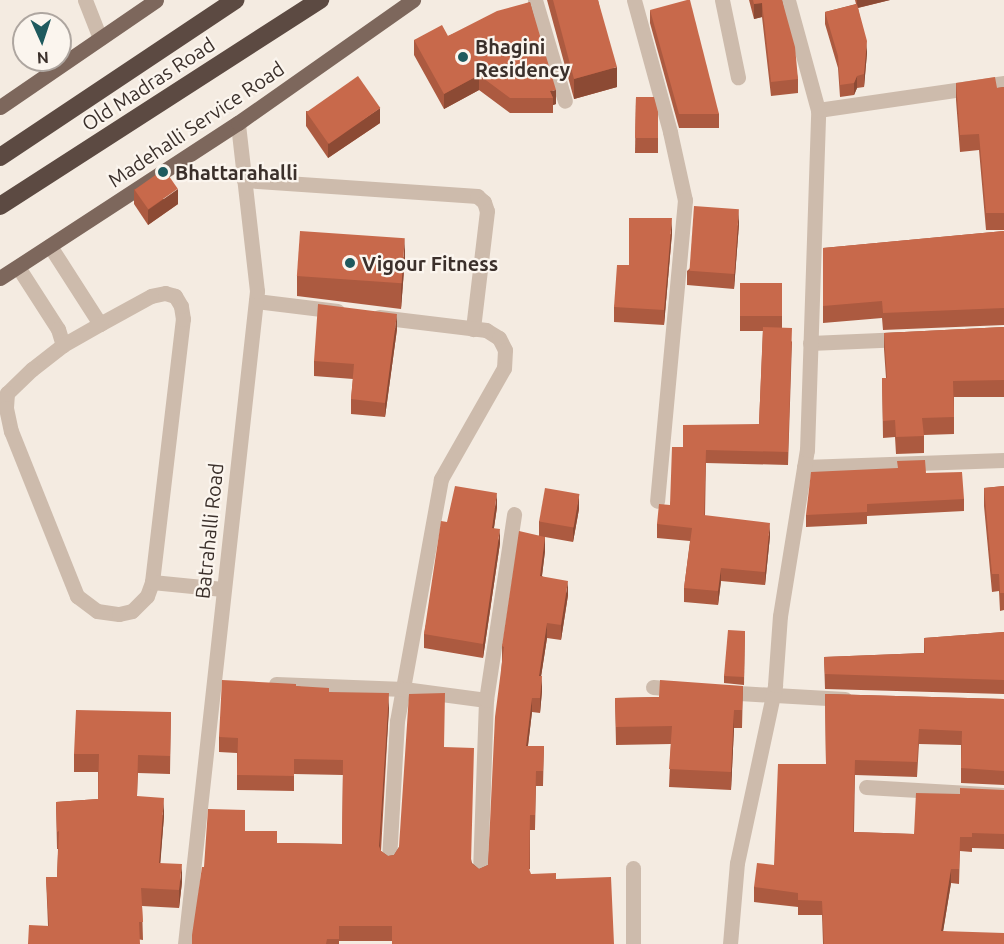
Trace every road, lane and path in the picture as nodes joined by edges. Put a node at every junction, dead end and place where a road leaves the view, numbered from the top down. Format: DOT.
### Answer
graph roads {
  1 [pos="85,0"];
  2 [pos="156,0"];
  3 [pos="235,0"];
  4 [pos="320,0"];
  5 [pos="413,0"];
  6 [pos="535,0"];
  7 [pos="634,0"];
  8 [pos="722,0"];
  9 [pos="788,0"];
  10 [pos="100,38"];
  11 [pos="738,77"];
  12 [pos="1004,83"];
  13 [pos="565,101"];
  14 [pos="0,107"];
  15 [pos="818,110"];
  16 [pos="238,123"];
  17 [pos="0,157"];
  18 [pos="244,180"];
  19 [pos="0,206"];
  20 [pos="50,246"];
  21 [pos="18,267"];
  22 [pos="0,278"];
  23 [pos="256,301"];
  24 [pos="100,324"];
  25 [pos="473,329"];
  26 [pos="913,339"];
  27 [pos="810,343"];
  28 [pos="63,345"];
  29 [pos="1004,460"];
  30 [pos="804,467"];
  31 [pos="657,501"];
  32 [pos="514,514"];
  33 [pos="152,582"];
  34 [pos="224,589"];
  35 [pos="261,684"];
  36 [pos="653,687"];
  37 [pos="404,689"];
  38 [pos="772,697"];
  39 [pos="486,700"];
  40 [pos="865,700"];
  41 [pos="866,787"];
  42 [pos="1004,795"];
  43 [pos="389,861"];
  44 [pos="633,868"];
  45 [pos="480,874"];
  46 [pos="185,944"];
  47 [pos="633,944"];
  48 [pos="730,944"];
  1 -- 10 [label="street"];
  2 -- 10 [label="main road"];
  3 -- 17 [label="highway, Old Madras Road"];
  4 -- 19 [label="highway, Old Madras Road"];
  5 -- 16 [label="main road, Madehalli Service Road"];
  6 -- 13 [label="street"];
  7 -- 31 [label="street"];
  8 -- 11 [label="street"];
  9 -- 15 [label="street"];
  10 -- 14 [label="main road"];
  12 -- 15 [label="street"];
  15 -- 27 [label="street"];
  16 -- 18 [label="street, Batrahalli Road"];
  16 -- 20 [label="main road, Madehalli Service Road"];
  18 -- 23 [label="street, Batrahalli Road"];
  18 -- 25 [label="street"];
  20 -- 21 [label="main road, Madehalli Service Road"];
  20 -- 24 [label="street"];
  21 -- 22 [label="main road, Madehalli Service Road"];
  21 -- 28 [label="street"];
  23 -- 25 [label="street"];
  23 -- 34 [label="street, Batrahalli Road"];
  24 -- 28 [label="street"];
  24 -- 33 [label="street"];
  25 -- 37 [label="street"];
  26 -- 27 [label="street"];
  27 -- 30 [label="street"];
  28 -- 33 [label="street"];
  29 -- 30 [label="street"];
  30 -- 38 [label="street"];
  32 -- 39 [label="street"];
  33 -- 34 [label="street"];
  34 -- 46 [label="street, Batrahalli Road"];
  35 -- 37 [label="street"];
  36 -- 38 [label="street"];
  37 -- 39 [label="street"];
  37 -- 43 [label="street"];
  38 -- 40 [label="street"];
  38 -- 48 [label="street"];
  39 -- 45 [label="street"];
  41 -- 42 [label="street"];
  44 -- 47 [label="street"];
}
